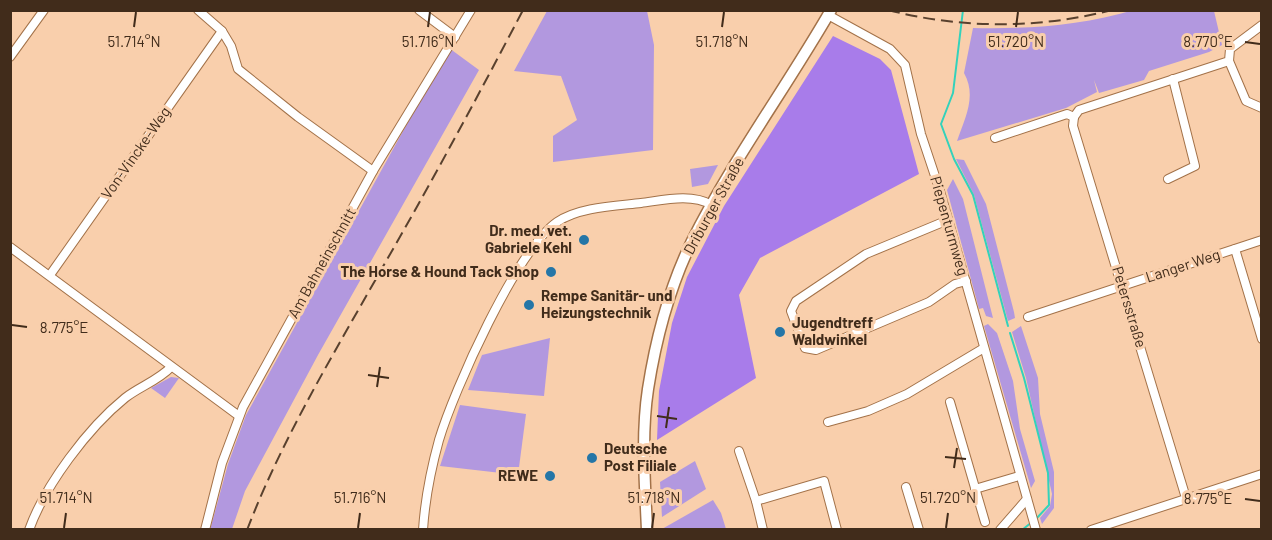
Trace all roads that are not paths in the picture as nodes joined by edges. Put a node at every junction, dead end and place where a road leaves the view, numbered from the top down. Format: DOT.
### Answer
graph roads {
  1 [pos="44,10"];
  2 [pos="198,10"];
  3 [pos="419,10"];
  4 [pos="471,10"];
  5 [pos="830,13"];
  6 [pos="1262,25"];
  7 [pos="222,31"];
  8 [pos="455,37"];
  9 [pos="10,57"];
  10 [pos="1230,61"];
  11 [pos="1173,79"];
  12 [pos="1262,108"];
  13 [pos="1074,117"];
  14 [pos="995,138"];
  15 [pos="373,171"];
  16 [pos="1168,179"];
  17 [pos="712,205"];
  18 [pos="948,220"];
  19 [pos="1262,240"];
  20 [pos="10,247"];
  21 [pos="1234,249"];
  22 [pos="50,274"];
  23 [pos="966,281"];
  24 [pos="1123,286"];
  25 [pos="1028,317"];
  26 [pos="1262,339"];
  27 [pos="984,348"];
  28 [pos="171,367"];
  29 [pos="950,402"];
  30 [pos="239,416"];
  31 [pos="828,422"];
  32 [pos="739,451"];
  33 [pos="1262,474"];
  34 [pos="1019,476"];
  35 [pos="906,487"];
  36 [pos="975,489"];
  37 [pos="1186,498"];
  38 [pos="756,501"];
  39 [pos="1028,503"];
  40 [pos="985,522"];
  41 [pos="29,530"];
  42 [pos="205,530"];
  43 [pos="423,530"];
  44 [pos="648,530"];
  45 [pos="763,530"];
  46 [pos="837,530"];
  47 [pos="919,530"];
  48 [pos="1000,530"];
  49 [pos="1036,530"];
  50 [pos="1091,530"];
  1 -- 9 [label="street"];
  2 -- 7 [label="street"];
  3 -- 8 [label="street"];
  4 -- 8 [label="street, Am Bahneinschnitt"];
  5 -- 17 [label="main road, Driburger Straße"];
  5 -- 18 [label="street, Piepenturmweg"];
  6 -- 10 [label="street"];
  7 -- 15 [label="street"];
  7 -- 22 [label="street, Von-Vincke-Weg"];
  8 -- 15 [label="street, Am Bahneinschnitt"];
  10 -- 11 [label="street"];
  10 -- 12 [label="street"];
  11 -- 13 [label="street"];
  11 -- 16 [label="street"];
  13 -- 14 [label="street"];
  13 -- 24 [label="street, Petersstraße"];
  15 -- 30 [label="street, Am Bahneinschnitt"];
  17 -- 43 [label="street"];
  17 -- 44 [label="main road, Driburger Straße"];
  18 -- 23 [label="street, Piepenturmweg"];
  18 -- 23 [label="street"];
  19 -- 21 [label="street, Langer Weg"];
  20 -- 22 [label="street"];
  21 -- 24 [label="street, Langer Weg"];
  21 -- 26 [label="street, Langer Weg"];
  22 -- 28 [label="street"];
  23 -- 27 [label="street, Piepenturmweg"];
  24 -- 25 [label="street, Langer Weg"];
  24 -- 37 [label="street, Petersstraße"];
  27 -- 31 [label="street"];
  27 -- 34 [label="street, Piepenturmweg"];
  28 -- 30 [label="street"];
  28 -- 41 [label="street"];
  29 -- 36 [label="street"];
  30 -- 42 [label="street, Am Bahneinschnitt"];
  32 -- 38 [label="street"];
  33 -- 37 [label="street"];
  34 -- 36 [label="street"];
  34 -- 39 [label="street, Piepenturmweg"];
  35 -- 47 [label="street"];
  36 -- 40 [label="street"];
  37 -- 50 [label="street"];
  38 -- 45 [label="street"];
  38 -- 46 [label="street"];
  39 -- 48 [label="street"];
  39 -- 49 [label="street, Piepenturmweg"];
}
